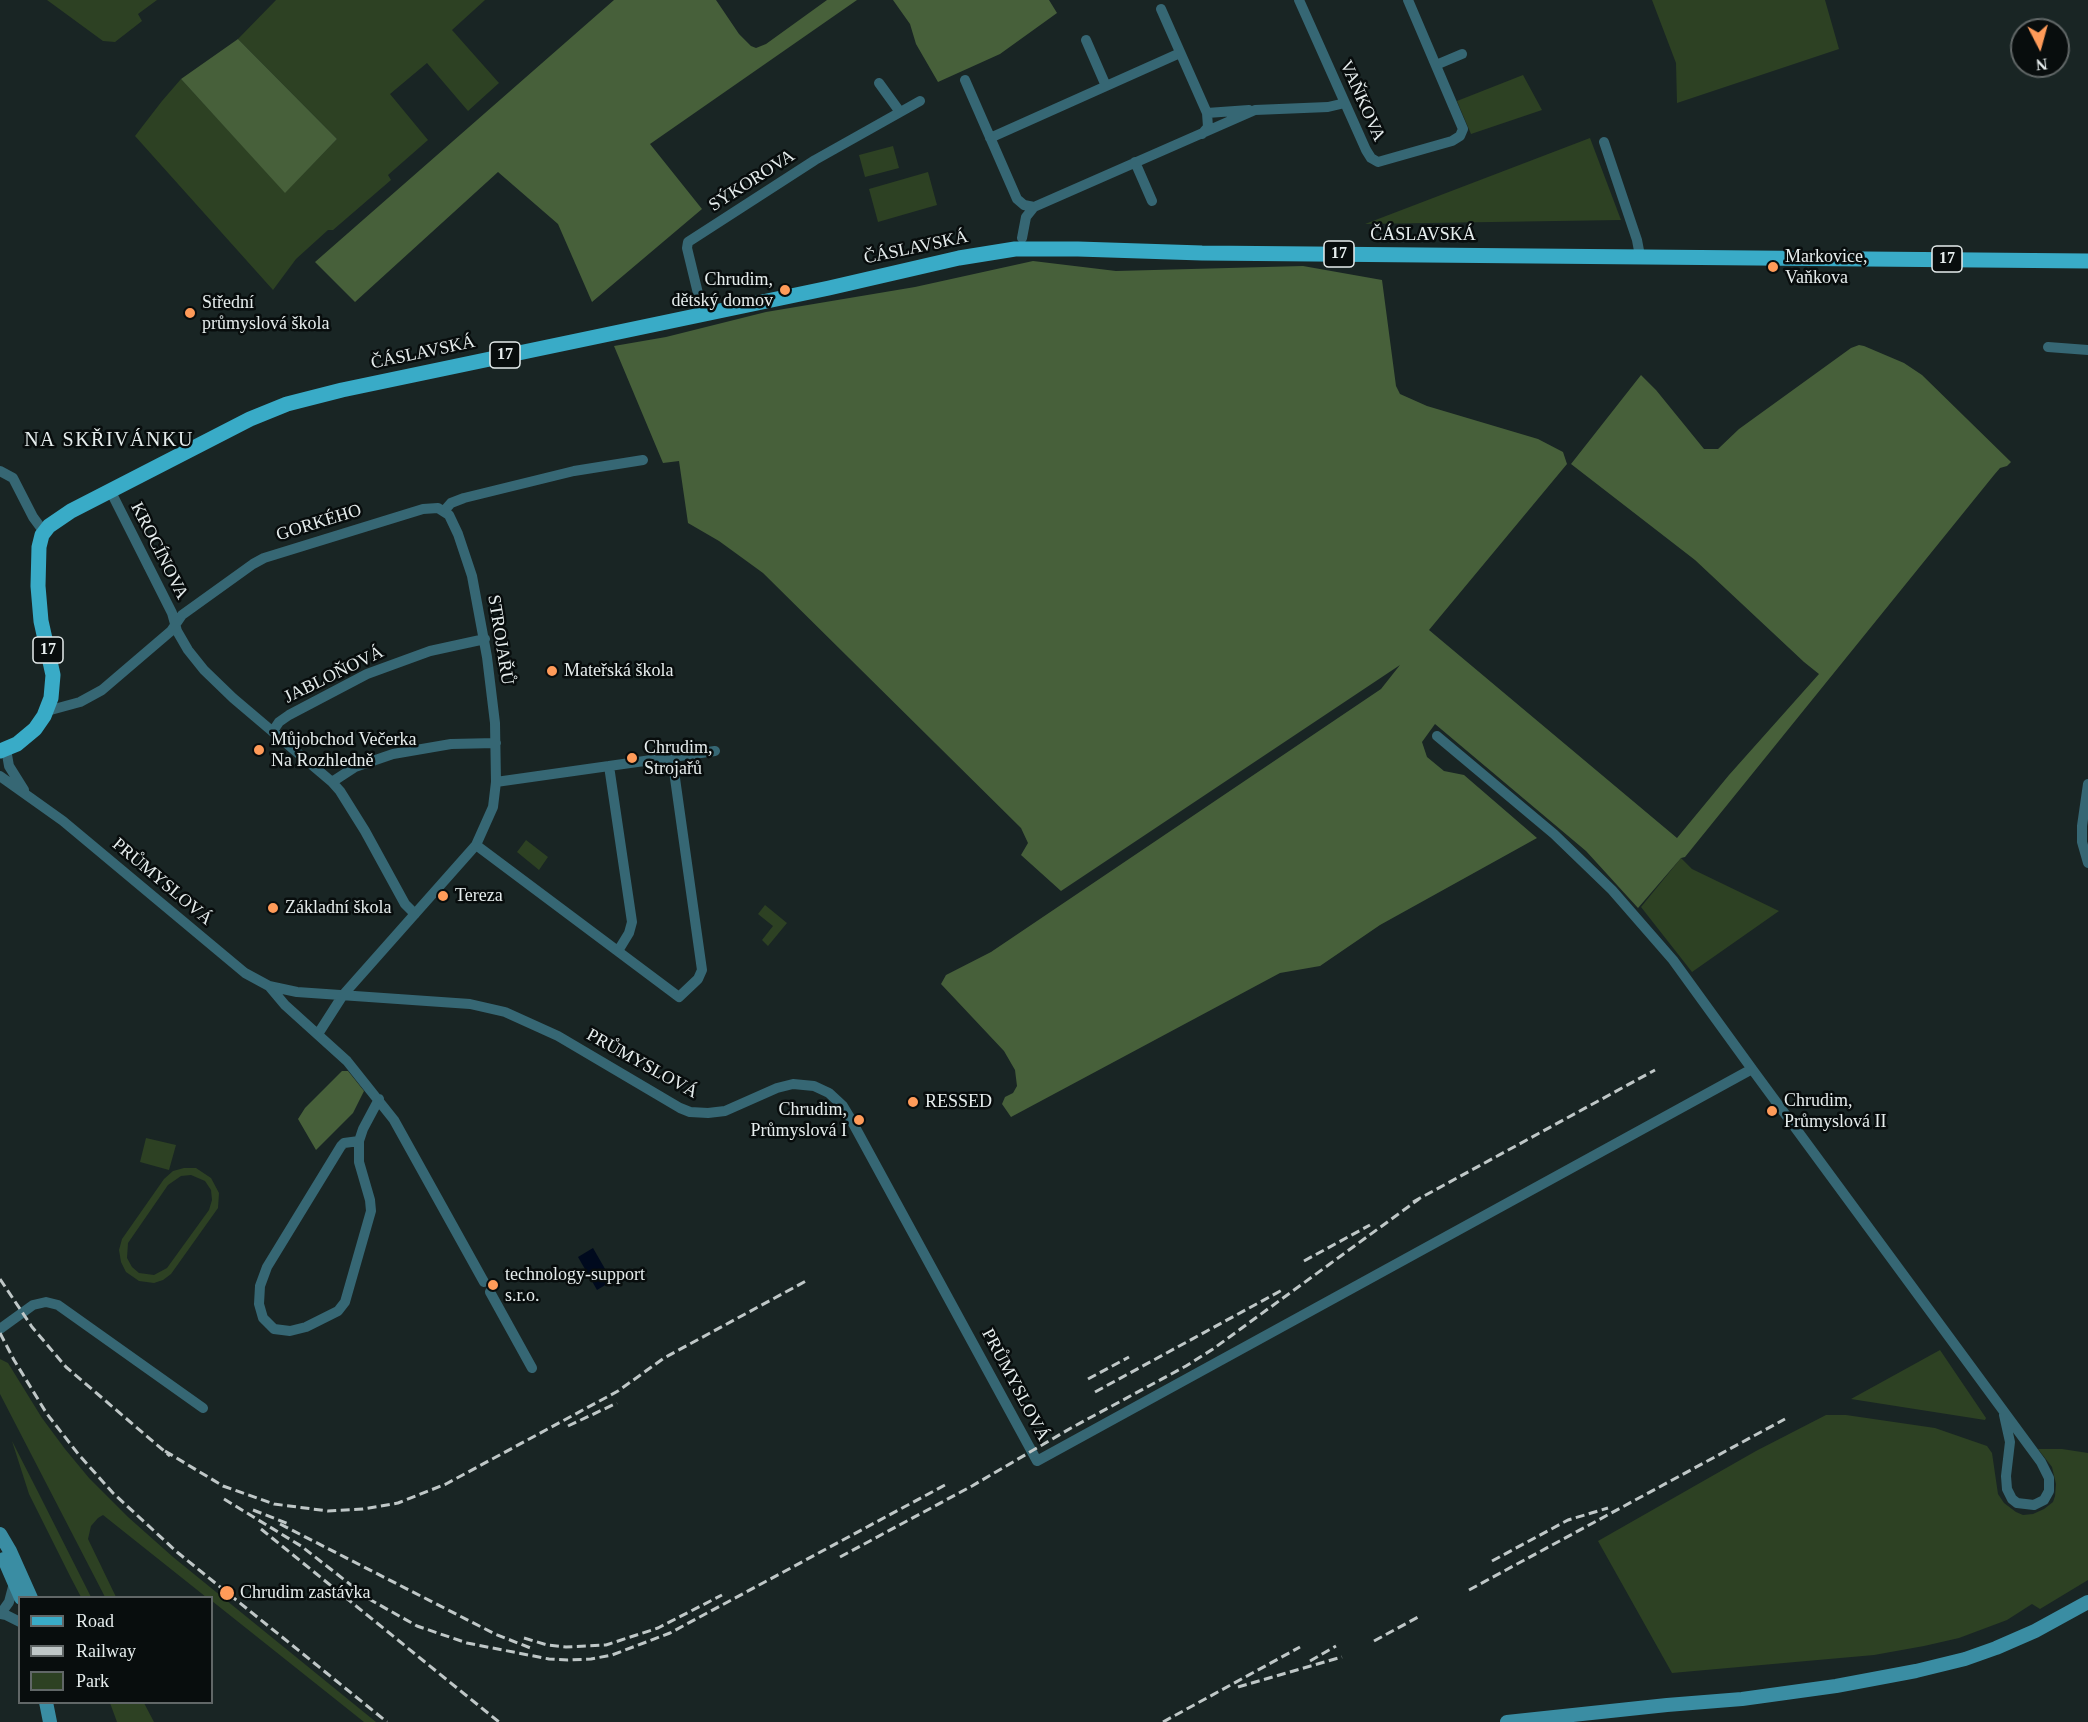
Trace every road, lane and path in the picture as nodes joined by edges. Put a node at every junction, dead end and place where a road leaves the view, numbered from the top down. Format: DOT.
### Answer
graph roads {
  1 [pos="1299,0"];
  2 [pos="1408,0"];
  3 [pos="1161,9"];
  4 [pos="1086,40"];
  5 [pos="1180,53"];
  6 [pos="1462,54"];
  7 [pos="1436,64"];
  8 [pos="965,80"];
  9 [pos="879,83"];
  10 [pos="1106,86"];
  11 [pos="920,101"];
  12 [pos="1345,104"];
  13 [pos="1255,110"];
  14 [pos="900,112"];
  15 [pos="1207,112"];
  16 [pos="1202,134"];
  17 [pos="990,138"];
  18 [pos="1604,142"];
  19 [pos="1135,162"];
  20 [pos="1017,199"];
  21 [pos="1152,201"];
  22 [pos="1034,207"];
  23 [pos="1023,244"];
  24 [pos="1640,256"];
  25 [pos="2088,261"];
  26 [pos="703,314"];
  27 [pos="2048,347"];
  28 [pos="2088,350"];
  29 [pos="643,460"];
  30 [pos="0,471"];
  31 [pos="110,490"];
  32 [pos="444,511"];
  33 [pos="44,532"];
  34 [pos="176,627"];
  35 [pos="485,639"];
  36 [pos="47,711"];
  37 [pos="273,731"];
  38 [pos="1437,736"];
  39 [pos="496,743"];
  40 [pos="3,750"];
  41 [pos="715,751"];
  42 [pos="672,757"];
  43 [pos="609,766"];
  44 [pos="0,776"];
  45 [pos="332,782"];
  46 [pos="496,782"];
  47 [pos="2088,784"];
  48 [pos="36,800"];
  49 [pos="476,844"];
  50 [pos="2088,863"];
  51 [pos="416,914"];
  52 [pos="618,951"];
  53 [pos="269,986"];
  54 [pos="343,995"];
  55 [pos="318,1034"];
  56 [pos="1752,1069"];
  57 [pos="379,1099"];
  58 [pos="359,1140"];
  59 [pos="484,1282"];
  60 [pos="490,1292"];
  61 [pos="0,1329"];
  62 [pos="532,1368"];
  63 [pos="203,1408"];
  64 [pos="2004,1415"];
  65 [pos="0,1534"];
  66 [pos="0,1552"];
  67 [pos="14,1583"];
  68 [pos="20,1596"];
  69 [pos="30,1596"];
  70 [pos="2088,1602"];
  71 [pos="18,1604"];
  72 [pos="18,1610"];
  73 [pos="3,1612"];
  74 [pos="18,1621"];
  75 [pos="46,1704"];
  76 [pos="56,1704"];
  77 [pos="50,1722"];
  78 [pos="59,1722"];
  79 [pos="1507,1722"];
  1 -- 12 [label="street, VAŇKOVA"];
  2 -- 7 [label="street, VAŇKOVA"];
  3 -- 5 [label="street"];
  4 -- 10 [label="street"];
  5 -- 10 [label="street"];
  5 -- 15 [label="street"];
  6 -- 7 [label="street"];
  7 -- 12 [label="street, VAŇKOVA"];
  8 -- 17 [label="street"];
  9 -- 14 [label="street"];
  10 -- 17 [label="street"];
  11 -- 14 [label="street, SÝKOROVA"];
  12 -- 13 [label="street"];
  13 -- 15 [label="street"];
  13 -- 16 [label="street"];
  14 -- 26 [label="street, SÝKOROVA"];
  15 -- 16 [label="street"];
  16 -- 19 [label="street"];
  17 -- 20 [label="street"];
  18 -- 24 [label="street"];
  19 -- 21 [label="street"];
  19 -- 22 [label="street"];
  20 -- 22 [label="street"];
  20 -- 23 [label="street"];
  22 -- 23 [label="street"];
  23 -- 24 [label="main road, ČÁSLAVSKÁ / 17"];
  23 -- 26 [label="main road, ČÁSLAVSKÁ / 17"];
  24 -- 25 [label="main road, ČÁSLAVSKÁ / 17"];
  26 -- 31 [label="main road, ČÁSLAVSKÁ / 17"];
  27 -- 28 [label="street"];
  29 -- 32 [label="street, GORKÉHO"];
  30 -- 33 [label="street"];
  31 -- 33 [label="main road, ČÁSLAVSKÁ / 17"];
  31 -- 34 [label="street, KROCÍNOVA"];
  32 -- 34 [label="street, GORKÉHO"];
  32 -- 35 [label="street, STROJAŘŮ"];
  33 -- 36 [label="main road, 17"];
  34 -- 36 [label="street, GORKÉHO"];
  34 -- 37 [label="street, KROCÍNOVA"];
  35 -- 37 [label="street, JABLOŇOVÁ"];
  35 -- 39 [label="street, STROJAŘŮ"];
  36 -- 40 [label="main road, 17"];
  37 -- 45 [label="street, KROCÍNOVA"];
  38 -- 56 [label="street"];
  39 -- 45 [label="street"];
  39 -- 46 [label="street, STROJAŘŮ"];
  40 -- 48 [label="street, PRŮMYSLOVÁ"];
  41 -- 42 [label="street"];
  42 -- 43 [label="street"];
  42 -- 52 [label="street"];
  43 -- 46 [label="street"];
  43 -- 52 [label="street"];
  44 -- 48 [label="street, PRŮMYSLOVÁ"];
  45 -- 51 [label="street, KROCÍNOVA"];
  46 -- 49 [label="street, STROJAŘŮ"];
  47 -- 50 [label="street"];
  48 -- 53 [label="street, PRŮMYSLOVÁ"];
  49 -- 51 [label="street, STROJAŘŮ"];
  49 -- 52 [label="street"];
  51 -- 54 [label="street, STROJAŘŮ"];
  53 -- 54 [label="street, PRŮMYSLOVÁ"];
  53 -- 55 [label="street, PRŮMYSLOVÁ"];
  54 -- 55 [label="street, STROJAŘŮ"];
  54 -- 56 [label="street, PRŮMYSLOVÁ"];
  55 -- 57 [label="street, PRŮMYSLOVÁ"];
  56 -- 64 [label="street"];
  57 -- 58 [label="street"];
  57 -- 59 [label="street, PRŮMYSLOVÁ"];
  58 -- 58 [label="street"];
  60 -- 62 [label="street"];
  61 -- 63 [label="street"];
  64 -- 64 [label="street"];
  65 -- 69 [label="street"];
  66 -- 67 [label="street"];
  67 -- 68 [label="street"];
  67 -- 73 [label="street"];
  70 -- 79 [label="street"];
  71 -- 73 [label="street"];
  72 -- 73 [label="street"];
  73 -- 74 [label="street"];
  75 -- 77 [label="street"];
  76 -- 78 [label="street"];
}
